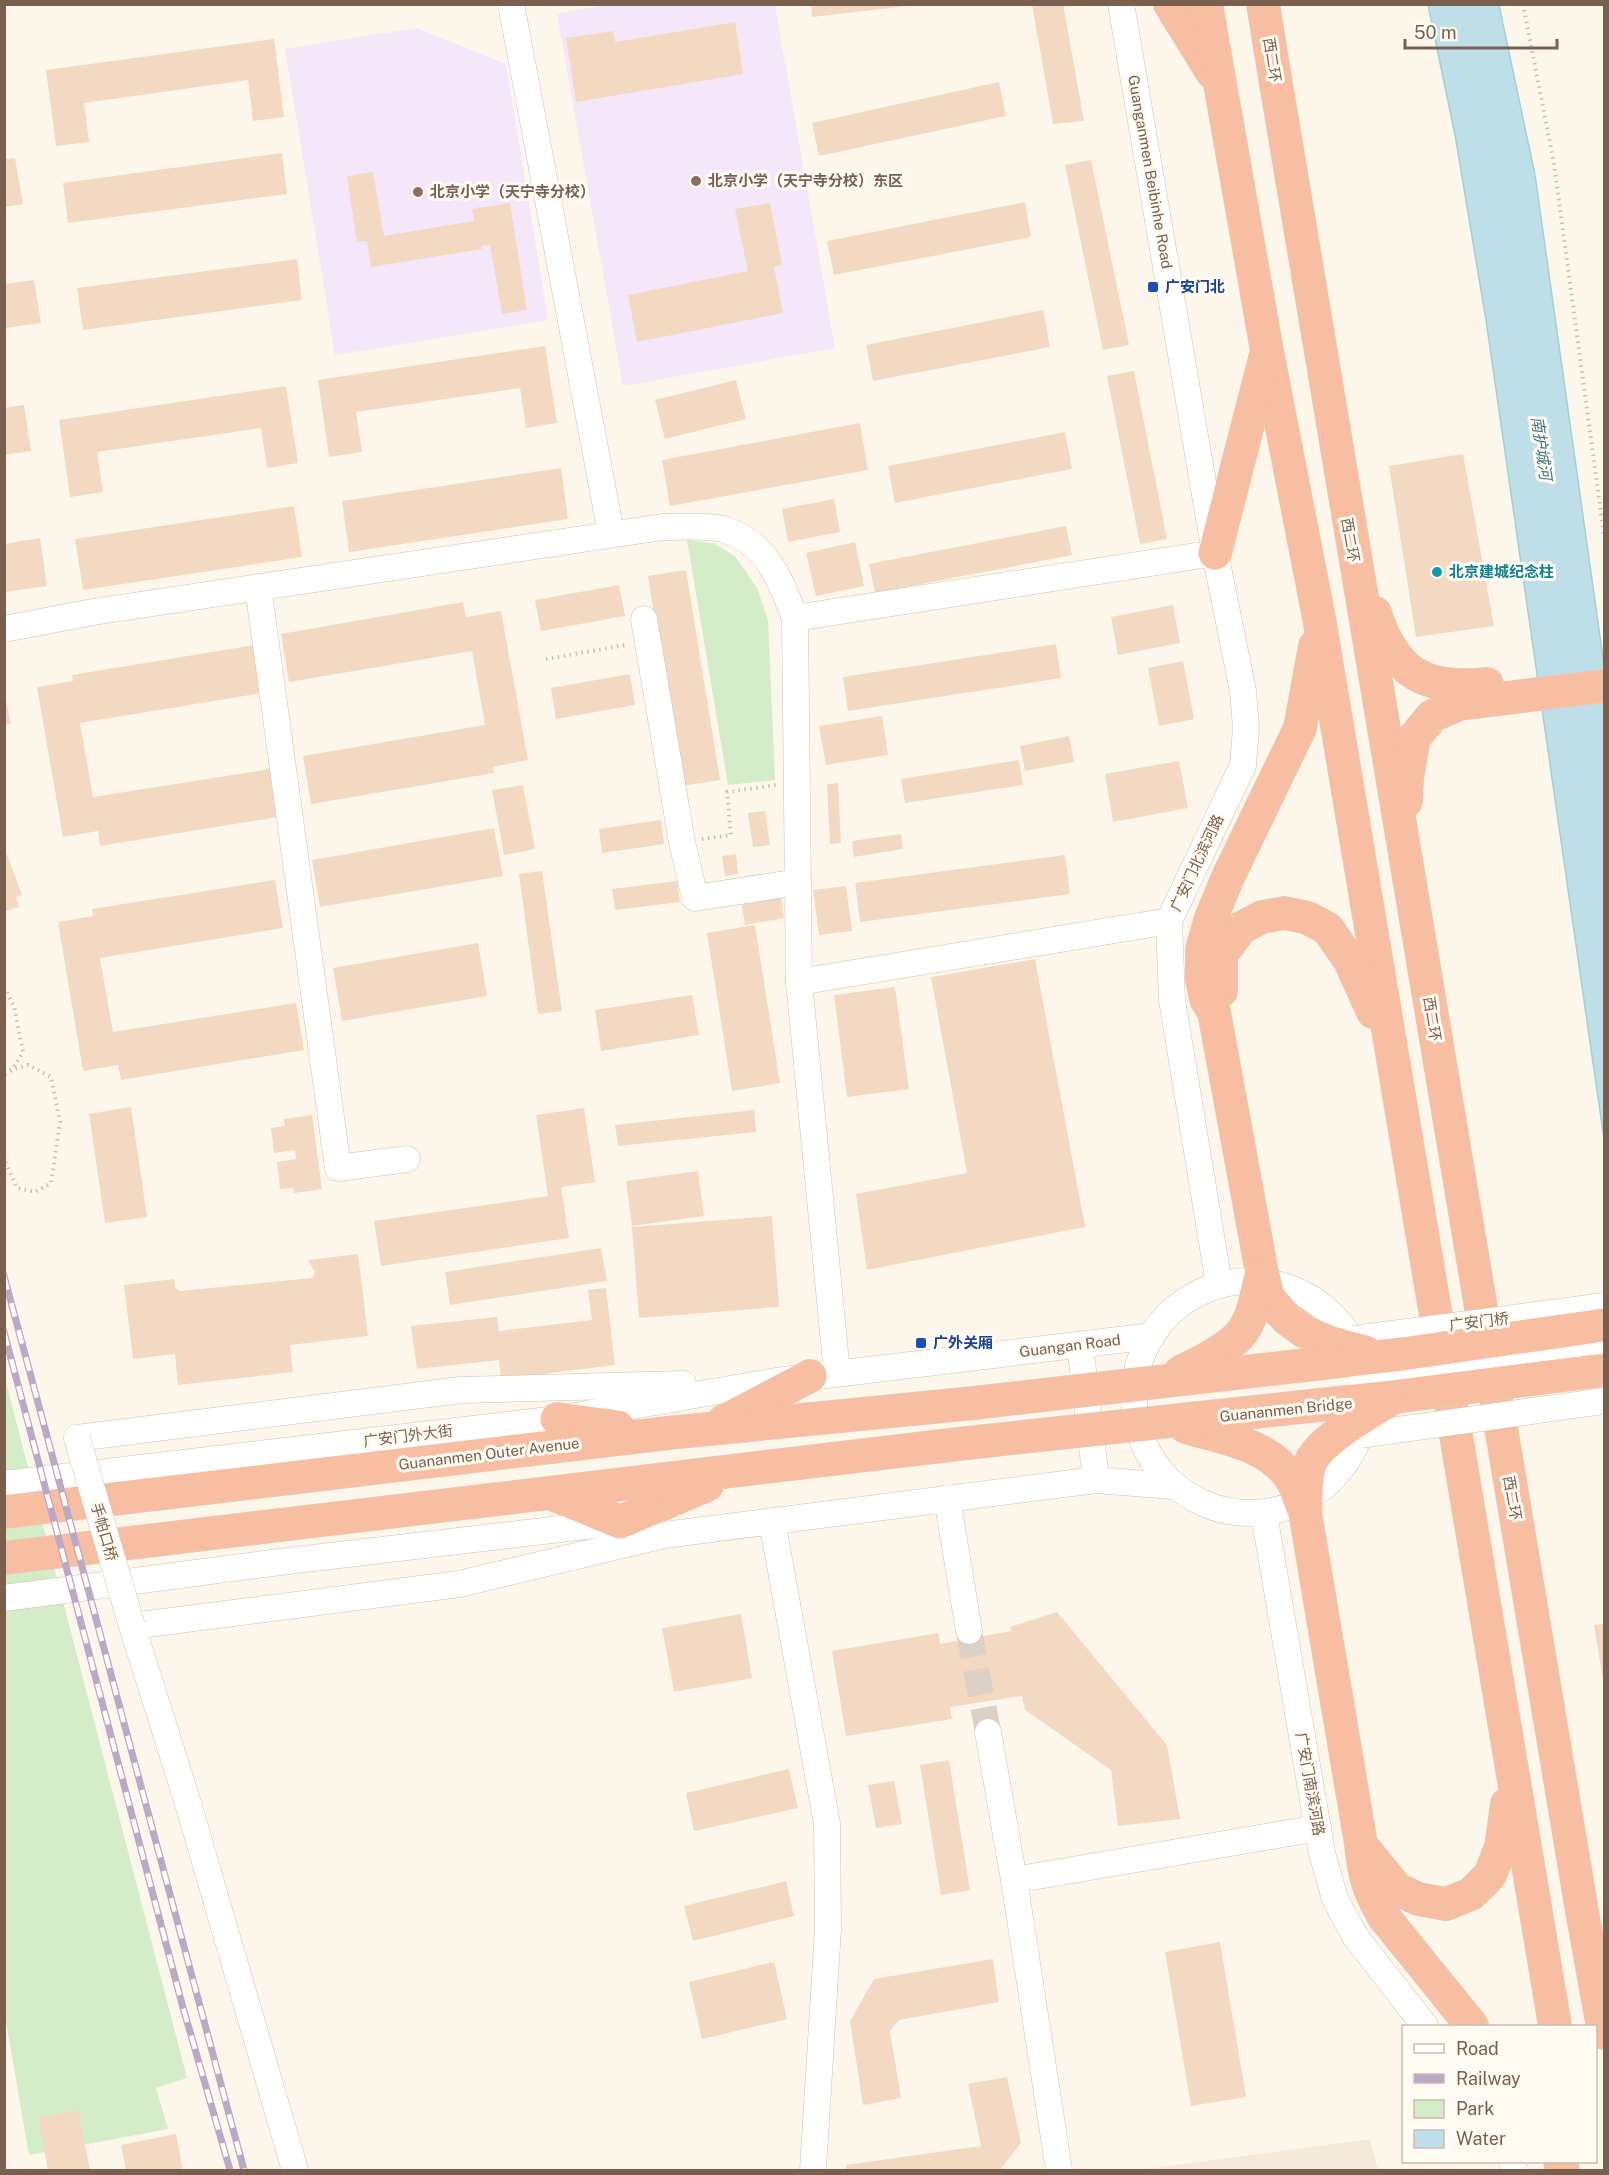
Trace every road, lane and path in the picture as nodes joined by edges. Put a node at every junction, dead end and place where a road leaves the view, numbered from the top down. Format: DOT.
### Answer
graph roads {
  1 [pos="511,4"];
  2 [pos="1121,4"];
  3 [pos="1170,4"];
  4 [pos="1206,4"];
  5 [pos="1263,4"];
  6 [pos="1523,4"];
  7 [pos="1220,85"];
  8 [pos="1267,351"];
  9 [pos="1348,532"];
  10 [pos="611,533"];
  11 [pos="1605,536"];
  12 [pos="1215,553"];
  13 [pos="258,587"];
  14 [pos="795,618"];
  15 [pos="1319,618"];
  16 [pos="4,629"];
  17 [pos="646,630"];
  18 [pos="546,659"];
  19 [pos="1605,668"];
  20 [pos="1605,686"];
  21 [pos="1502,691"];
  22 [pos="780,785"];
  23 [pos="682,842"];
  24 [pos="798,882"];
  25 [pos="1414,907"];
  26 [pos="1169,921"];
  27 [pos="799,982"];
  28 [pos="4,987"];
  29 [pos="1214,1012"];
  30 [pos="1391,1052"];
  31 [pos="12,1070"];
  32 [pos="4,1074"];
  33 [pos="4,1159"];
  34 [pos="407,1159"];
  35 [pos="1262,1274"];
  36 [pos="1219,1284"];
  37 [pos="1605,1306"];
  38 [pos="1605,1326"];
  39 [pos="1152,1336"];
  40 [pos="1354,1339"];
  41 [pos="1080,1345"];
  42 [pos="1605,1349"];
  43 [pos="1372,1369"];
  44 [pos="1605,1370"];
  45 [pos="824,1374"];
  46 [pos="776,1381"];
  47 [pos="1160,1381"];
  48 [pos="1393,1397"];
  49 [pos="1605,1401"];
  50 [pos="557,1419"];
  51 [pos="1171,1423"];
  52 [pos="708,1429"];
  53 [pos="668,1433"];
  54 [pos="1362,1435"];
  55 [pos="742,1470"];
  56 [pos="1096,1480"];
  57 [pos="4,1484"];
  58 [pos="1173,1486"];
  59 [pos="548,1493"];
  60 [pos="947,1498"];
  61 [pos="4,1512"];
  62 [pos="1305,1512"];
  63 [pos="1264,1514"];
  64 [pos="772,1521"];
  65 [pos="620,1522"];
  66 [pos="664,1535"];
  67 [pos="4,1558"];
  68 [pos="4,1598"];
  69 [pos="132,1626"];
  70 [pos="969,1631"];
  71 [pos="988,1732"];
  72 [pos="1511,1773"];
  73 [pos="1318,1828"];
  74 [pos="1361,1844"];
  75 [pos="1014,1880"];
  76 [pos="1582,1911"];
  77 [pos="1605,1946"];
  78 [pos="1424,2025"];
  79 [pos="1471,2025"];
  80 [pos="1554,2025"];
  81 [pos="1605,2033"];
  82 [pos="295,2170"];
  83 [pos="813,2170"];
  84 [pos="1059,2170"];
  1 -- 10 [label="street"];
  2 -- 12 [label="street, Guanganmen Beibinhe Road"];
  3 -- 7 [label="highway"];
  4 -- 7 [label="highway"];
  5 -- 9 [label="highway, 西二环"];
  6 -- 11 [label="path"];
  7 -- 8 [label="highway"];
  8 -- 12 [label="highway"];
  8 -- 15 [label="highway"];
  9 -- 21 [label="highway"];
  9 -- 25 [label="highway, 西二环"];
  10 -- 13 [label="street"];
  10 -- 14 [label="street"];
  12 -- 14 [label="street"];
  12 -- 26 [label="street, 广安门北滨河路"];
  13 -- 16 [label="street"];
  13 -- 34 [label="street"];
  14 -- 24 [label="street"];
  15 -- 29 [label="highway"];
  15 -- 30 [label="highway"];
  17 -- 18 [label="path"];
  17 -- 23 [label="street"];
  19 -- 21 [label="highway"];
  20 -- 21 [label="highway"];
  21 -- 25 [label="highway"];
  22 -- 23 [label="path"];
  23 -- 24 [label="street"];
  24 -- 27 [label="street"];
  25 -- 76 [label="highway, 西二环"];
  26 -- 27 [label="street"];
  26 -- 36 [label="street, 广安门北滨河路"];
  27 -- 45 [label="street"];
  28 -- 31 [label="path"];
  29 -- 30 [label="highway"];
  29 -- 35 [label="highway"];
  30 -- 72 [label="highway"];
  31 -- 32 [label="path"];
  31 -- 33 [label="path"];
  35 -- 43 [label="highway, bridge"];
  35 -- 47 [label="highway, bridge"];
  36 -- 39 [label="street"];
  36 -- 40 [label="street"];
  37 -- 40 [label="street, 广安门桥, bridge"];
  38 -- 43 [label="highway, bridge"];
  39 -- 41 [label="street, Guangan Road"];
  39 -- 58 [label="street"];
  40 -- 43 [label="street"];
  41 -- 45 [label="street, Guangan Road"];
  41 -- 56 [label="street"];
  42 -- 43 [label="street, bridge"];
  43 -- 47 [label="highway, bridge"];
  43 -- 54 [label="street"];
  44 -- 48 [label="highway, Guananmen Bridge, bridge"];
  45 -- 46 [label="street, 广安门外大街"];
  45 -- 52 [label="highway"];
  46 -- 50 [label="street, 广安门外大街"];
  46 -- 69 [label="street, 手帕口桥, bridge"];
  47 -- 52 [label="highway, Guananmen Outer Avenue, bridge"];
  48 -- 51 [label="highway, Guananmen Bridge, bridge"];
  48 -- 62 [label="highway, bridge"];
  49 -- 54 [label="street, bridge"];
  50 -- 53 [label="highway"];
  50 -- 57 [label="street, 广安门外大街"];
  51 -- 55 [label="highway, Guananmen Bridge, bridge"];
  51 -- 62 [label="highway, bridge"];
  52 -- 53 [label="highway, Guananmen Outer Avenue"];
  53 -- 61 [label="highway, Guananmen Outer Avenue"];
  54 -- 63 [label="street"];
  55 -- 59 [label="highway"];
  55 -- 65 [label="highway"];
  56 -- 58 [label="street"];
  56 -- 60 [label="street"];
  58 -- 63 [label="street"];
  59 -- 65 [label="highway"];
  59 -- 67 [label="highway"];
  60 -- 64 [label="street"];
  60 -- 70 [label="street"];
  62 -- 74 [label="highway"];
  63 -- 73 [label="street, 广安门南滨河路"];
  64 -- 66 [label="street"];
  64 -- 83 [label="street"];
  65 -- 66 [label="street"];
  65 -- 68 [label="street"];
  66 -- 69 [label="street"];
  69 -- 82 [label="street, 手帕口桥"];
  71 -- 75 [label="street"];
  72 -- 74 [label="highway"];
  72 -- 80 [label="highway"];
  73 -- 75 [label="street"];
  73 -- 78 [label="street, 广安门南滨河路"];
  74 -- 79 [label="highway"];
  75 -- 84 [label="street"];
  76 -- 77 [label="highway"];
  76 -- 81 [label="highway, 西二环"];
}
